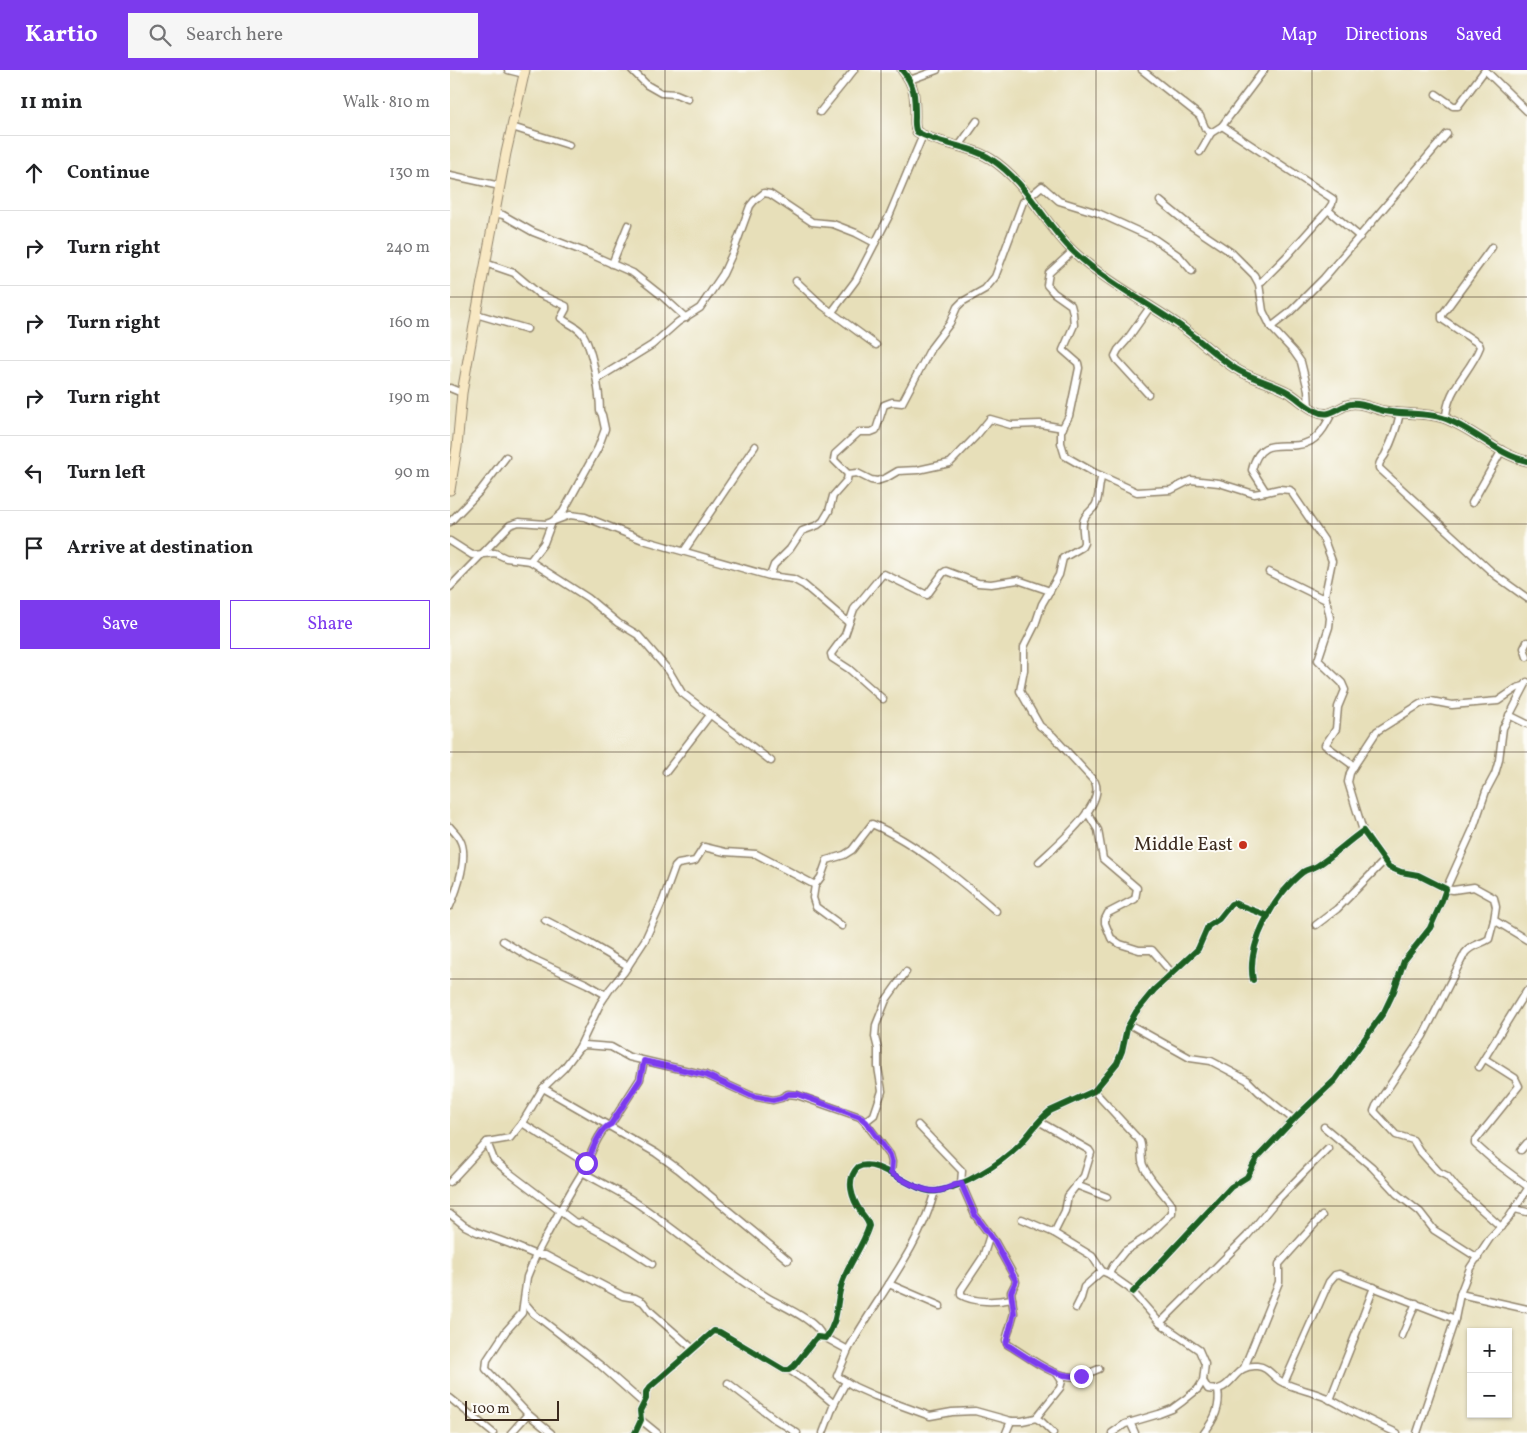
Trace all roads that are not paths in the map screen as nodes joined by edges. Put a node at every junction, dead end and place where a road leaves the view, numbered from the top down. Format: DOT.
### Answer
graph roads {
  1 [pos="508,70"];
  2 [pos="632,70"];
  3 [pos="854,70"];
  4 [pos="902,70"];
  5 [pos="937,70"];
  6 [pos="1142,70"];
  7 [pos="1264,70"];
  8 [pos="1485,70"];
  9 [pos="524,72"];
  10 [pos="910,80"];
  11 [pos="1436,94"];
  12 [pos="688,99"];
  13 [pos="1527,111"];
  14 [pos="820,112"];
  15 [pos="977,121"];
  16 [pos="1222,126"];
  17 [pos="512,127"];
  18 [pos="1211,133"];
  19 [pos="1447,134"];
  20 [pos="923,135"];
  21 [pos="569,145"];
  22 [pos="959,146"];
  23 [pos="1200,152"];
  24 [pos="450,175"];
  25 [pos="500,186"];
  26 [pos="1029,196"];
  27 [pos="1160,201"];
  28 [pos="1328,210"];
  29 [pos="495,213"];
  30 [pos="628,225"];
  31 [pos="1360,237"];
  32 [pos="874,243"];
  33 [pos="1492,247"];
  34 [pos="1073,251"];
  35 [pos="485,263"];
  36 [pos="612,264"];
  37 [pos="1192,270"];
  38 [pos="796,281"];
  39 [pos="1259,284"];
  40 [pos="1150,307"];
  41 [pos="832,312"];
  42 [pos="476,314"];
  43 [pos="686,318"];
  44 [pos="1272,327"];
  45 [pos="527,329"];
  46 [pos="876,345"];
  47 [pos="597,379"];
  48 [pos="450,388"];
  49 [pos="462,393"];
  50 [pos="1148,394"];
  51 [pos="1309,407"];
  52 [pos="1332,413"];
  53 [pos="1400,413"];
  54 [pos="1446,419"];
  55 [pos="1063,428"];
  56 [pos="755,446"];
  57 [pos="1502,450"];
  58 [pos="506,457"];
  59 [pos="1527,461"];
  60 [pos="848,474"];
  61 [pos="1102,476"];
  62 [pos="450,490"];
  63 [pos="1266,492"];
  64 [pos="1472,503"];
  65 [pos="450,522"];
  66 [pos="552,522"];
  67 [pos="450,540"];
  68 [pos="684,551"];
  69 [pos="482,554"];
  70 [pos="530,561"];
  71 [pos="1269,572"];
  72 [pos="770,576"];
  73 [pos="450,587"];
  74 [pos="1050,591"];
  75 [pos="1527,598"];
  76 [pos="1326,600"];
  77 [pos="849,623"];
  78 [pos="1527,642"];
  79 [pos="1527,657"];
  80 [pos="1526,684"];
  81 [pos="883,699"];
  82 [pos="710,715"];
  83 [pos="1509,715"];
  84 [pos="1527,724"];
  85 [pos="771,760"];
  86 [pos="1354,766"];
  87 [pos="666,772"];
  88 [pos="1087,812"];
  89 [pos="450,827"];
  90 [pos="1363,831"];
  91 [pos="1384,861"];
  92 [pos="1039,862"];
  93 [pos="815,885"];
  94 [pos="1446,889"];
  95 [pos="450,906"];
  96 [pos="996,911"];
  97 [pos="1268,916"];
  98 [pos="545,920"];
  99 [pos="1494,920"];
  100 [pos="1316,925"];
  101 [pos="842,926"];
  102 [pos="1527,940"];
  103 [pos="503,941"];
  104 [pos="628,966"];
  105 [pos="906,972"];
  106 [pos="1172,972"];
  107 [pos="1253,980"];
  108 [pos="1526,991"];
  109 [pos="606,995"];
  110 [pos="1129,1024"];
  111 [pos="579,1048"];
  112 [pos="1485,1059"];
  113 [pos="644,1061"];
  114 [pos="1479,1068"];
  115 [pos="543,1088"];
  116 [pos="1094,1091"];
  117 [pos="1294,1120"];
  118 [pos="866,1122"];
  119 [pos="1040,1122"];
  120 [pos="522,1123"];
  121 [pos="608,1125"];
  122 [pos="918,1125"];
  123 [pos="1324,1127"];
  124 [pos="487,1142"];
  125 [pos="1527,1143"];
  126 [pos="1328,1148"];
  127 [pos="1521,1150"];
  128 [pos="586,1163"];
  129 [pos="582,1172"];
  130 [pos="891,1173"];
  131 [pos="450,1182"];
  132 [pos="961,1183"];
  133 [pos="1076,1185"];
  134 [pos="1527,1188"];
  135 [pos="935,1191"];
  136 [pos="1107,1197"];
  137 [pos="1515,1209"];
  138 [pos="559,1210"];
  139 [pos="1527,1212"];
  140 [pos="450,1214"];
  141 [pos="1322,1216"];
  142 [pos="1022,1219"];
  143 [pos="1501,1227"];
  144 [pos="1054,1233"];
  145 [pos="990,1235"];
  146 [pos="536,1255"];
  147 [pos="1478,1258"];
  148 [pos="788,1260"];
  149 [pos="652,1264"];
  150 [pos="1105,1272"];
  151 [pos="889,1284"];
  152 [pos="1374,1287"];
  153 [pos="1133,1292"];
  154 [pos="1460,1294"];
  155 [pos="1012,1299"];
  156 [pos="524,1302"];
  157 [pos="1416,1303"];
  158 [pos="940,1306"];
  159 [pos="1076,1308"];
  160 [pos="1527,1309"];
  161 [pos="1455,1319"];
  162 [pos="1160,1323"];
  163 [pos="1402,1336"];
  164 [pos="824,1337"];
  165 [pos="692,1348"];
  166 [pos="848,1350"];
  167 [pos="1244,1368"];
  168 [pos="1100,1369"];
  169 [pos="789,1370"];
  170 [pos="1058,1375"];
  171 [pos="1203,1381"];
  172 [pos="846,1382"];
  173 [pos="728,1383"];
  174 [pos="1284,1383"];
  175 [pos="1198,1389"];
  176 [pos="1208,1389"];
  177 [pos="1218,1390"];
  178 [pos="450,1398"];
  179 [pos="1330,1400"];
  180 [pos="642,1403"];
  181 [pos="834,1404"];
  182 [pos="528,1414"];
  183 [pos="1036,1418"];
  184 [pos="641,1420"];
  185 [pos="1011,1421"];
  186 [pos="1130,1422"];
  187 [pos="493,1433"];
  188 [pos="511,1433"];
  189 [pos="551,1433"];
  190 [pos="635,1433"];
  191 [pos="657,1433"];
  192 [pos="797,1433"];
  193 [pos="823,1433"];
  194 [pos="1006,1433"];
  195 [pos="1053,1433"];
  196 [pos="1112,1433"];
  197 [pos="1135,1433"];
  198 [pos="1204,1433"];
  199 [pos="1398,1433"];
  200 [pos="1417,1433"];
  1 -- 9 [label="street"];
  2 -- 12 [label="street"];
  3 -- 14 [label="street"];
  4 -- 10 [label="street"];
  5 -- 10 [label="street"];
  6 -- 18 [label="street"];
  7 -- 16 [label="street"];
  8 -- 11 [label="street"];
  8 -- 13 [label="street"];
  9 -- 17 [label="street"];
  10 -- 20 [label="street"];
  15 -- 22 [label="street"];
  16 -- 18 [label="street"];
  16 -- 28 [label="street"];
  17 -- 21 [label="street"];
  17 -- 25 [label="street"];
  18 -- 23 [label="street"];
  19 -- 31 [label="street"];
  20 -- 22 [label="street"];
  20 -- 32 [label="street"];
  22 -- 26 [label="street"];
  24 -- 25 [label="street"];
  25 -- 29 [label="street"];
  26 -- 34 [label="street"];
  26 -- 37 [label="street"];
  26 -- 60 [label="street"];
  27 -- 39 [label="street"];
  28 -- 31 [label="street"];
  28 -- 39 [label="street"];
  29 -- 35 [label="street"];
  29 -- 36 [label="street"];
  30 -- 36 [label="street"];
  31 -- 44 [label="street"];
  32 -- 41 [label="street"];
  32 -- 43 [label="street"];
  33 -- 54 [label="street"];
  34 -- 40 [label="street"];
  34 -- 55 [label="street"];
  35 -- 42 [label="street"];
  35 -- 47 [label="street"];
  36 -- 43 [label="street"];
  38 -- 41 [label="street"];
  39 -- 44 [label="street"];
  40 -- 50 [label="street"];
  40 -- 51 [label="street"];
  41 -- 46 [label="street"];
  42 -- 45 [label="street"];
  42 -- 49 [label="street"];
  43 -- 47 [label="street"];
  44 -- 51 [label="street"];
  47 -- 66 [label="street"];
  48 -- 49 [label="street"];
  49 -- 62 [label="street"];
  51 -- 52 [label="street"];
  52 -- 53 [label="street"];
  52 -- 63 [label="street"];
  53 -- 54 [label="street"];
  53 -- 75 [label="street"];
  54 -- 57 [label="street"];
  55 -- 60 [label="street"];
  55 -- 61 [label="street"];
  56 -- 68 [label="street"];
  57 -- 59 [label="street"];
  57 -- 64 [label="street"];
  58 -- 65 [label="street"];
  60 -- 72 [label="street"];
  61 -- 63 [label="street"];
  61 -- 74 [label="street"];
  63 -- 76 [label="street"];
  66 -- 68 [label="street"];
  66 -- 69 [label="street"];
  66 -- 70 [label="street"];
  67 -- 69 [label="street"];
  68 -- 72 [label="street"];
  69 -- 70 [label="street"];
  69 -- 73 [label="street"];
  70 -- 82 [label="street"];
  71 -- 76 [label="street"];
  72 -- 77 [label="street"];
  74 -- 77 [label="street"];
  74 -- 88 [label="street"];
  76 -- 86 [label="street"];
  77 -- 81 [label="street"];
  78 -- 79 [label="street"];
  80 -- 83 [label="street"];
  80 -- 86 [label="street"];
  82 -- 85 [label="street"];
  82 -- 87 [label="street"];
  83 -- 84 [label="street"];
  83 -- 94 [label="street"];
  86 -- 90 [label="street"];
  88 -- 92 [label="street"];
  88 -- 106 [label="street"];
  89 -- 95 [label="street"];
  90 -- 91 [label="street"];
  90 -- 97 [label="street"];
  91 -- 94 [label="street"];
  91 -- 100 [label="street"];
  93 -- 96 [label="street"];
  93 -- 101 [label="street"];
  93 -- 104 [label="street"];
  94 -- 99 [label="street"];
  94 -- 117 [label="street"];
  97 -- 106 [label="street"];
  97 -- 107 [label="street"];
  98 -- 104 [label="street"];
  99 -- 102 [label="street"];
  99 -- 143 [label="street"];
  103 -- 109 [label="street"];
  104 -- 109 [label="street"];
  105 -- 118 [label="street"];
  106 -- 110 [label="street"];
  108 -- 112 [label="street"];
  109 -- 111 [label="street"];
  110 -- 116 [label="street"];
  110 -- 117 [label="street"];
  111 -- 113 [label="street"];
  111 -- 115 [label="street"];
  112 -- 114 [label="street"];
  112 -- 134 [label="street"];
  113 -- 118 [label="street"];
  113 -- 121 [label="street"];
  115 -- 120 [label="street"];
  115 -- 121 [label="street"];
  116 -- 119 [label="street"];
  116 -- 150 [label="street"];
  117 -- 153 [label="street"];
  118 -- 130 [label="street"];
  119 -- 132 [label="street"];
  119 -- 133 [label="street"];
  120 -- 124 [label="street"];
  120 -- 128 [label="street"];
  121 -- 128 [label="street"];
  121 -- 148 [label="street"];
  122 -- 132 [label="street"];
  123 -- 147 [label="street"];
  124 -- 131 [label="street"];
  124 -- 138 [label="street"];
  125 -- 127 [label="street"];
  126 -- 162 [label="street"];
  128 -- 129 [label="street"];
  129 -- 138 [label="street"];
  129 -- 164 [label="street"];
  130 -- 135 [label="street"];
  130 -- 164 [label="street"];
  132 -- 135 [label="street"];
  132 -- 145 [label="street"];
  133 -- 136 [label="street"];
  133 -- 144 [label="street"];
  134 -- 137 [label="street"];
  135 -- 151 [label="street"];
  137 -- 139 [label="street"];
  137 -- 143 [label="street"];
  138 -- 146 [label="street"];
  138 -- 149 [label="street"];
  140 -- 146 [label="street"];
  141 -- 167 [label="street"];
  142 -- 144 [label="street"];
  143 -- 147 [label="street"];
  144 -- 150 [label="street"];
  145 -- 155 [label="street"];
  145 -- 155 [label="street"];
  146 -- 156 [label="street"];
  146 -- 165 [label="street"];
  147 -- 154 [label="street"];
  150 -- 153 [label="street"];
  150 -- 159 [label="street"];
  151 -- 158 [label="street"];
  151 -- 166 [label="street"];
  152 -- 157 [label="street"];
  152 -- 174 [label="street"];
  152 -- 179 [label="street"];
  153 -- 162 [label="street"];
  154 -- 160 [label="street"];
  154 -- 161 [label="street"];
  155 -- 170 [label="street"];
  156 -- 180 [label="street"];
  156 -- 182 [label="street"];
  157 -- 161 [label="street"];
  157 -- 163 [label="street"];
  161 -- 200 [label="street"];
  162 -- 171 [label="street"];
  164 -- 166 [label="street"];
  164 -- 169 [label="street"];
  165 -- 169 [label="street"];
  165 -- 180 [label="street"];
  166 -- 172 [label="street"];
  167 -- 174 [label="street"];
  167 -- 177 [label="street"];
  168 -- 170 [label="street"];
  169 -- 181 [label="street"];
  170 -- 183 [label="street"];
  171 -- 175 [label="street"];
  171 -- 176 [label="street"];
  172 -- 181 [label="street"];
  172 -- 185 [label="street"];
  173 -- 192 [label="street"];
  174 -- 179 [label="street"];
  175 -- 176 [label="street"];
  175 -- 186 [label="street"];
  176 -- 177 [label="street"];
  177 -- 198 [label="street"];
  178 -- 187 [label="street"];
  179 -- 199 [label="street"];
  180 -- 184 [label="street"];
  181 -- 193 [label="street"];
  182 -- 188 [label="street"];
  182 -- 189 [label="street"];
  183 -- 185 [label="street"];
  183 -- 195 [label="street"];
  184 -- 190 [label="street"];
  184 -- 191 [label="street"];
  185 -- 194 [label="street"];
  186 -- 196 [label="street"];
  186 -- 197 [label="street"];
}
